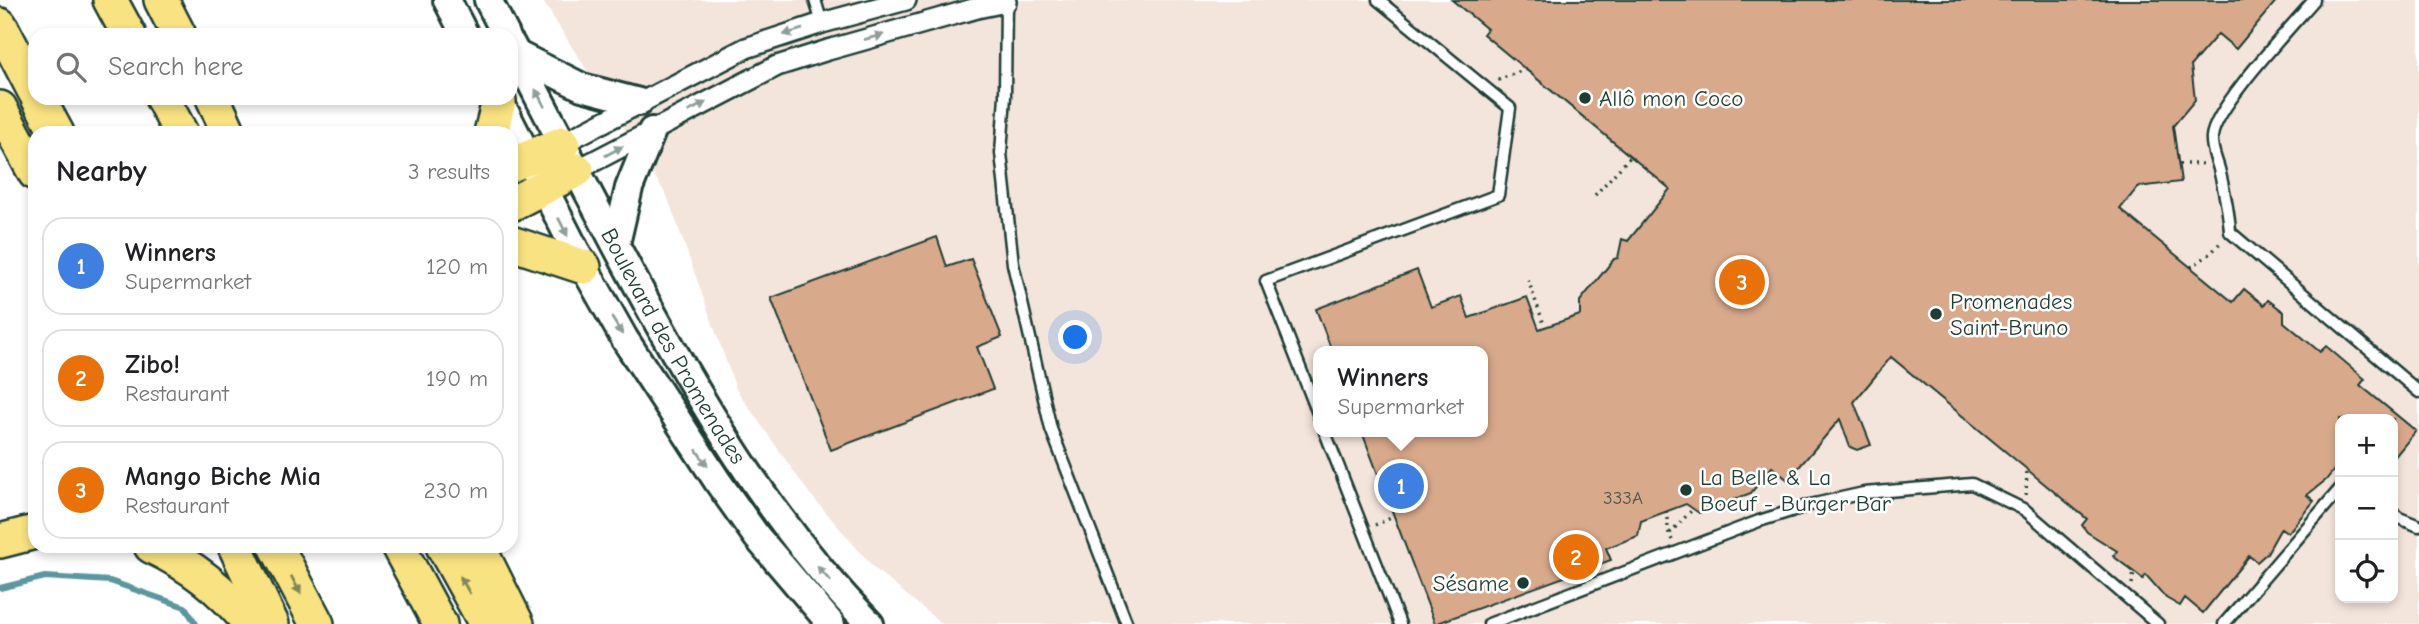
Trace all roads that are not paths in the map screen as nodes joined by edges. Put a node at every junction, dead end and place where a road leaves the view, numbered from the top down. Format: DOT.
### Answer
graph roads {
  1 [pos="110,0"];
  2 [pos="161,0"];
  3 [pos="447,0"];
  4 [pos="488,0"];
  5 [pos="815,0"];
  6 [pos="906,0"];
  7 [pos="1378,0"];
  8 [pos="2314,0"];
  9 [pos="1006,1"];
  10 [pos="822,23"];
  11 [pos="0,25"];
  12 [pos="125,28"];
  13 [pos="175,28"];
  14 [pos="461,28"];
  15 [pos="503,28"];
  16 [pos="518,48"];
  17 [pos="518,57"];
  18 [pos="28,79"];
  19 [pos="639,102"];
  20 [pos="42,105"];
  21 [pos="167,105"];
  22 [pos="497,105"];
  23 [pos="500,105"];
  24 [pos="0,108"];
  25 [pos="53,126"];
  26 [pos="177,126"];
  27 [pos="492,126"];
  28 [pos="507,126"];
  29 [pos="652,131"];
  30 [pos="570,157"];
  31 [pos="28,160"];
  32 [pos="519,161"];
  33 [pos="543,188"];
  34 [pos="518,200"];
  35 [pos="615,244"];
  36 [pos="518,245"];
  37 [pos="584,267"];
  38 [pos="2419,392"];
  39 [pos="1313,401"];
  40 [pos="1327,437"];
  41 [pos="2335,495"];
  42 [pos="2398,517"];
  43 [pos="2419,526"];
  44 [pos="28,534"];
  45 [pos="0,541"];
  46 [pos="165,553"];
  47 [pos="238,553"];
  48 [pos="279,553"];
  49 [pos="402,553"];
  50 [pos="447,553"];
  51 [pos="482,553"];
  52 [pos="250,624"];
  53 [pos="272,624"];
  54 [pos="317,624"];
  55 [pos="440,624"];
  56 [pos="486,624"];
  57 [pos="517,624"];
  58 [pos="831,624"];
  59 [pos="870,624"];
  60 [pos="1127,624"];
  61 [pos="1400,624"];
  62 [pos="1489,624"];
  63 [pos="2158,624"];
  64 [pos="2224,624"];
  1 -- 12 [label="highway"];
  2 -- 13 [label="highway"];
  3 -- 14 [label="street"];
  4 -- 15 [label="street, Boulevard des Promenades"];
  5 -- 10 [label="lane"];
  6 -- 10 [label="street"];
  7 -- 39 [label="lane"];
  8 -- 38 [label="lane"];
  29 -- 9 [label="street, one-way"];
  9 -- 60 [label="lane"];
  10 -- 19 [label="street, one-way"];
  11 -- 18 [label="highway"];
  16 -- 19 [label="street"];
  30 -- 17 [label="street, Boulevard des Promenades, one-way"];
  19 -- 30 [label="street"];
  20 -- 25 [label="highway"];
  21 -- 26 [label="highway"];
  22 -- 27 [label="highway"];
  23 -- 28 [label="street, Boulevard des Promenades"];
  24 -- 31 [label="highway"];
  30 -- 29 [label="street, one-way"];
  29 -- 35 [label="street"];
  30 -- 32 [label="highway"];
  30 -- 33 [label="highway"];
  30 -- 35 [label="street, Boulevard des Promenades"];
  32 -- 33 [label="street, Boulevard des Promenades"];
  33 -- 34 [label="highway"];
  33 -- 37 [label="street, Boulevard des Promenades, one-way"];
  59 -- 35 [label="street, Boulevard des Promenades, one-way"];
  36 -- 37 [label="highway"];
  37 -- 58 [label="street, Boulevard des Promenades, one-way"];
  40 -- 61 [label="lane"];
  41 -- 64 [label="lane"];
  42 -- 43 [label="lane"];
  44 -- 45 [label="highway"];
  46 -- 52 [label="highway"];
  47 -- 53 [label="highway"];
  48 -- 54 [label="highway, one-way"];
  49 -- 55 [label="highway"];
  56 -- 50 [label="highway, one-way"];
  51 -- 57 [label="highway"];
  62 -- 63 [label="lane"];
}
